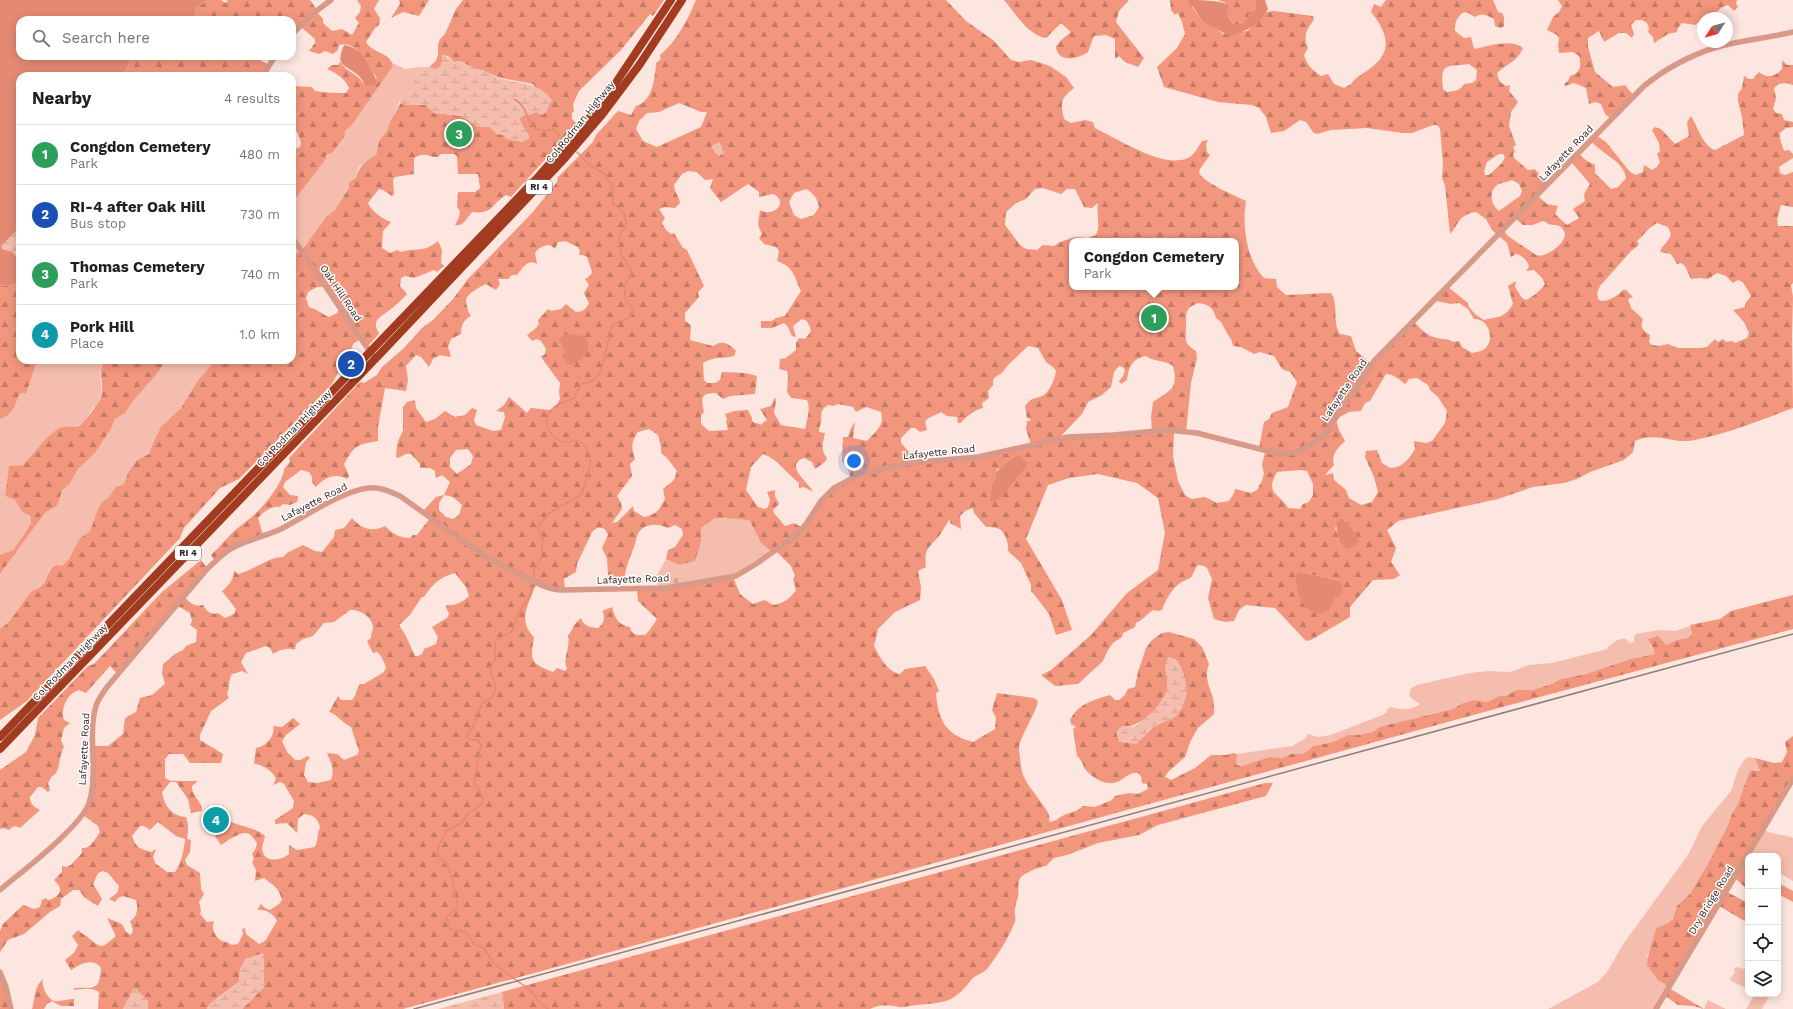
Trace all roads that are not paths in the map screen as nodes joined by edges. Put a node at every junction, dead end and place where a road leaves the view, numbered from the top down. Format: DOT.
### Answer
graph roads {
  1 [pos="330,0"];
  2 [pos="671,0"];
  3 [pos="682,0"];
  4 [pos="296,30"];
  5 [pos="1793,32"];
  6 [pos="273,60"];
  7 [pos="265,72"];
  8 [pos="296,243"];
  9 [pos="373,355"];
  10 [pos="0,737"];
  11 [pos="0,749"];
  12 [pos="1793,779"];
  13 [pos="0,890"];
  14 [pos="0,972"];
  15 [pos="11,1009"];
  16 [pos="1656,1009"];
  1 -- 4 [label="street"];
  2 -- 9 [label="highway, Col Rodman Highway / RI 4"];
  3 -- 9 [label="highway, Col Rodman Highway / RI 4"];
  5 -- 13 [label="street, Lafayette Road"];
  6 -- 7 [label="street"];
  8 -- 9 [label="street, Oak Hill Road"];
  9 -- 10 [label="highway, Col Rodman Highway / RI 4"];
  9 -- 11 [label="highway, Col Rodman Highway / RI 4"];
  12 -- 16 [label="street, Dry Bridge Road"];
  14 -- 15 [label="street"];
}
